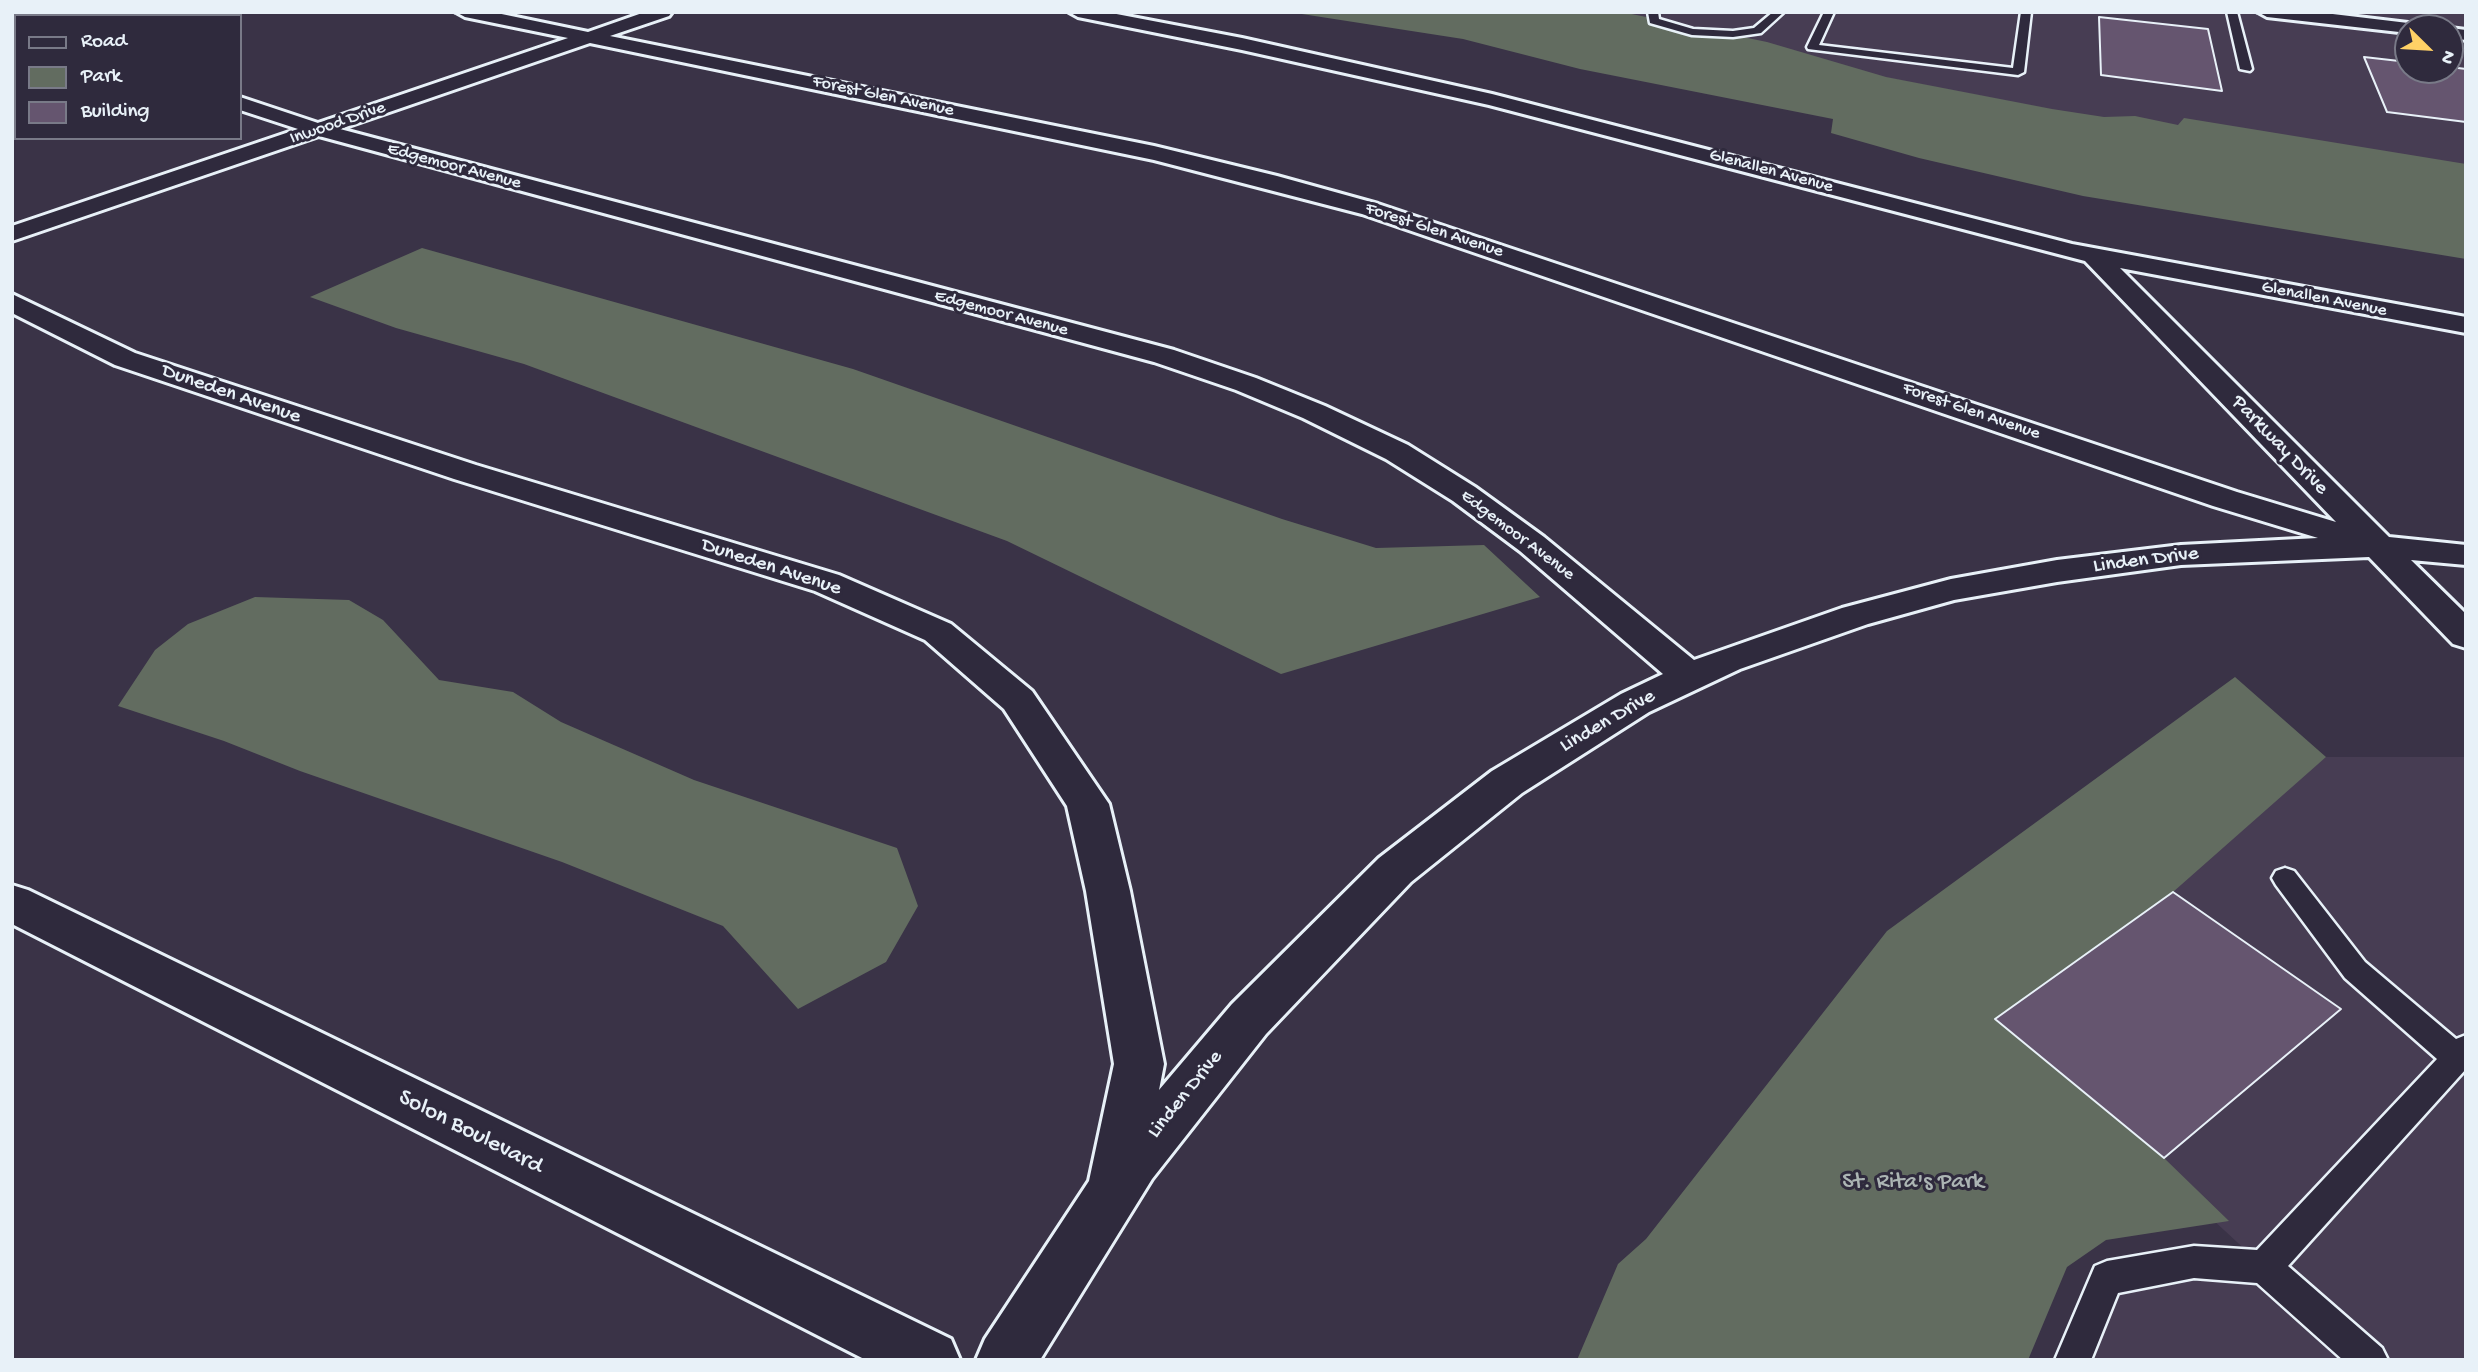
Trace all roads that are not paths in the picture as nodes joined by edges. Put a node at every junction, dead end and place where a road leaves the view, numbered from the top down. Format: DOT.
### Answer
graph roads {
  1 [pos="465,12"];
  2 [pos="663,12"];
  3 [pos="1078,12"];
  4 [pos="1653,12"];
  5 [pos="1779,12"];
  6 [pos="1829,12"];
  7 [pos="2026,12"];
  8 [pos="2232,12"];
  9 [pos="2267,12"];
  10 [pos="2394,26"];
  11 [pos="592,37"];
  12 [pos="2246,69"];
  13 [pos="242,104"];
  14 [pos="320,130"];
  15 [pos="12,234"];
  16 [pos="2094,256"];
  17 [pos="12,302"];
  18 [pos="2466,325"];
  19 [pos="2376,546"];
  20 [pos="2466,555"];
  21 [pos="2466,636"];
  22 [pos="1690,677"];
  23 [pos="2285,878"];
  24 [pos="12,903"];
  25 [pos="2461,1053"];
  26 [pos="1113,1192"];
  27 [pos="2264,1267"];
  28 [pos="930,1360"];
  29 [pos="1006,1360"];
  30 [pos="2073,1360"];
  31 [pos="2370,1360"];
  1 -- 11 [label="street, Forest Glen Avenue"];
  2 -- 11 [label="street, Inwood Drive"];
  3 -- 16 [label="street, Glenallen Avenue"];
  4 -- 5 [label="lane"];
  6 -- 7 [label="lane"];
  8 -- 12 [label="lane"];
  9 -- 10 [label="street"];
  11 -- 14 [label="street, Inwood Drive"];
  11 -- 19 [label="street, Forest Glen Avenue"];
  13 -- 14 [label="street, Edgemoor Avenue"];
  14 -- 15 [label="street, Inwood Drive"];
  14 -- 22 [label="street, Edgemoor Avenue"];
  16 -- 18 [label="street, Glenallen Avenue"];
  16 -- 19 [label="street, Parkway Drive"];
  17 -- 26 [label="street, Duneden Avenue"];
  19 -- 20 [label="street, Linden Drive"];
  19 -- 21 [label="street, Parkway Drive"];
  19 -- 22 [label="street, Linden Drive"];
  22 -- 26 [label="street, Linden Drive"];
  23 -- 25 [label="lane"];
  24 -- 28 [label="street, Solon Boulevard"];
  25 -- 27 [label="lane"];
  26 -- 29 [label="street, Linden Drive"];
  27 -- 30 [label="lane"];
  27 -- 31 [label="lane"];
}
